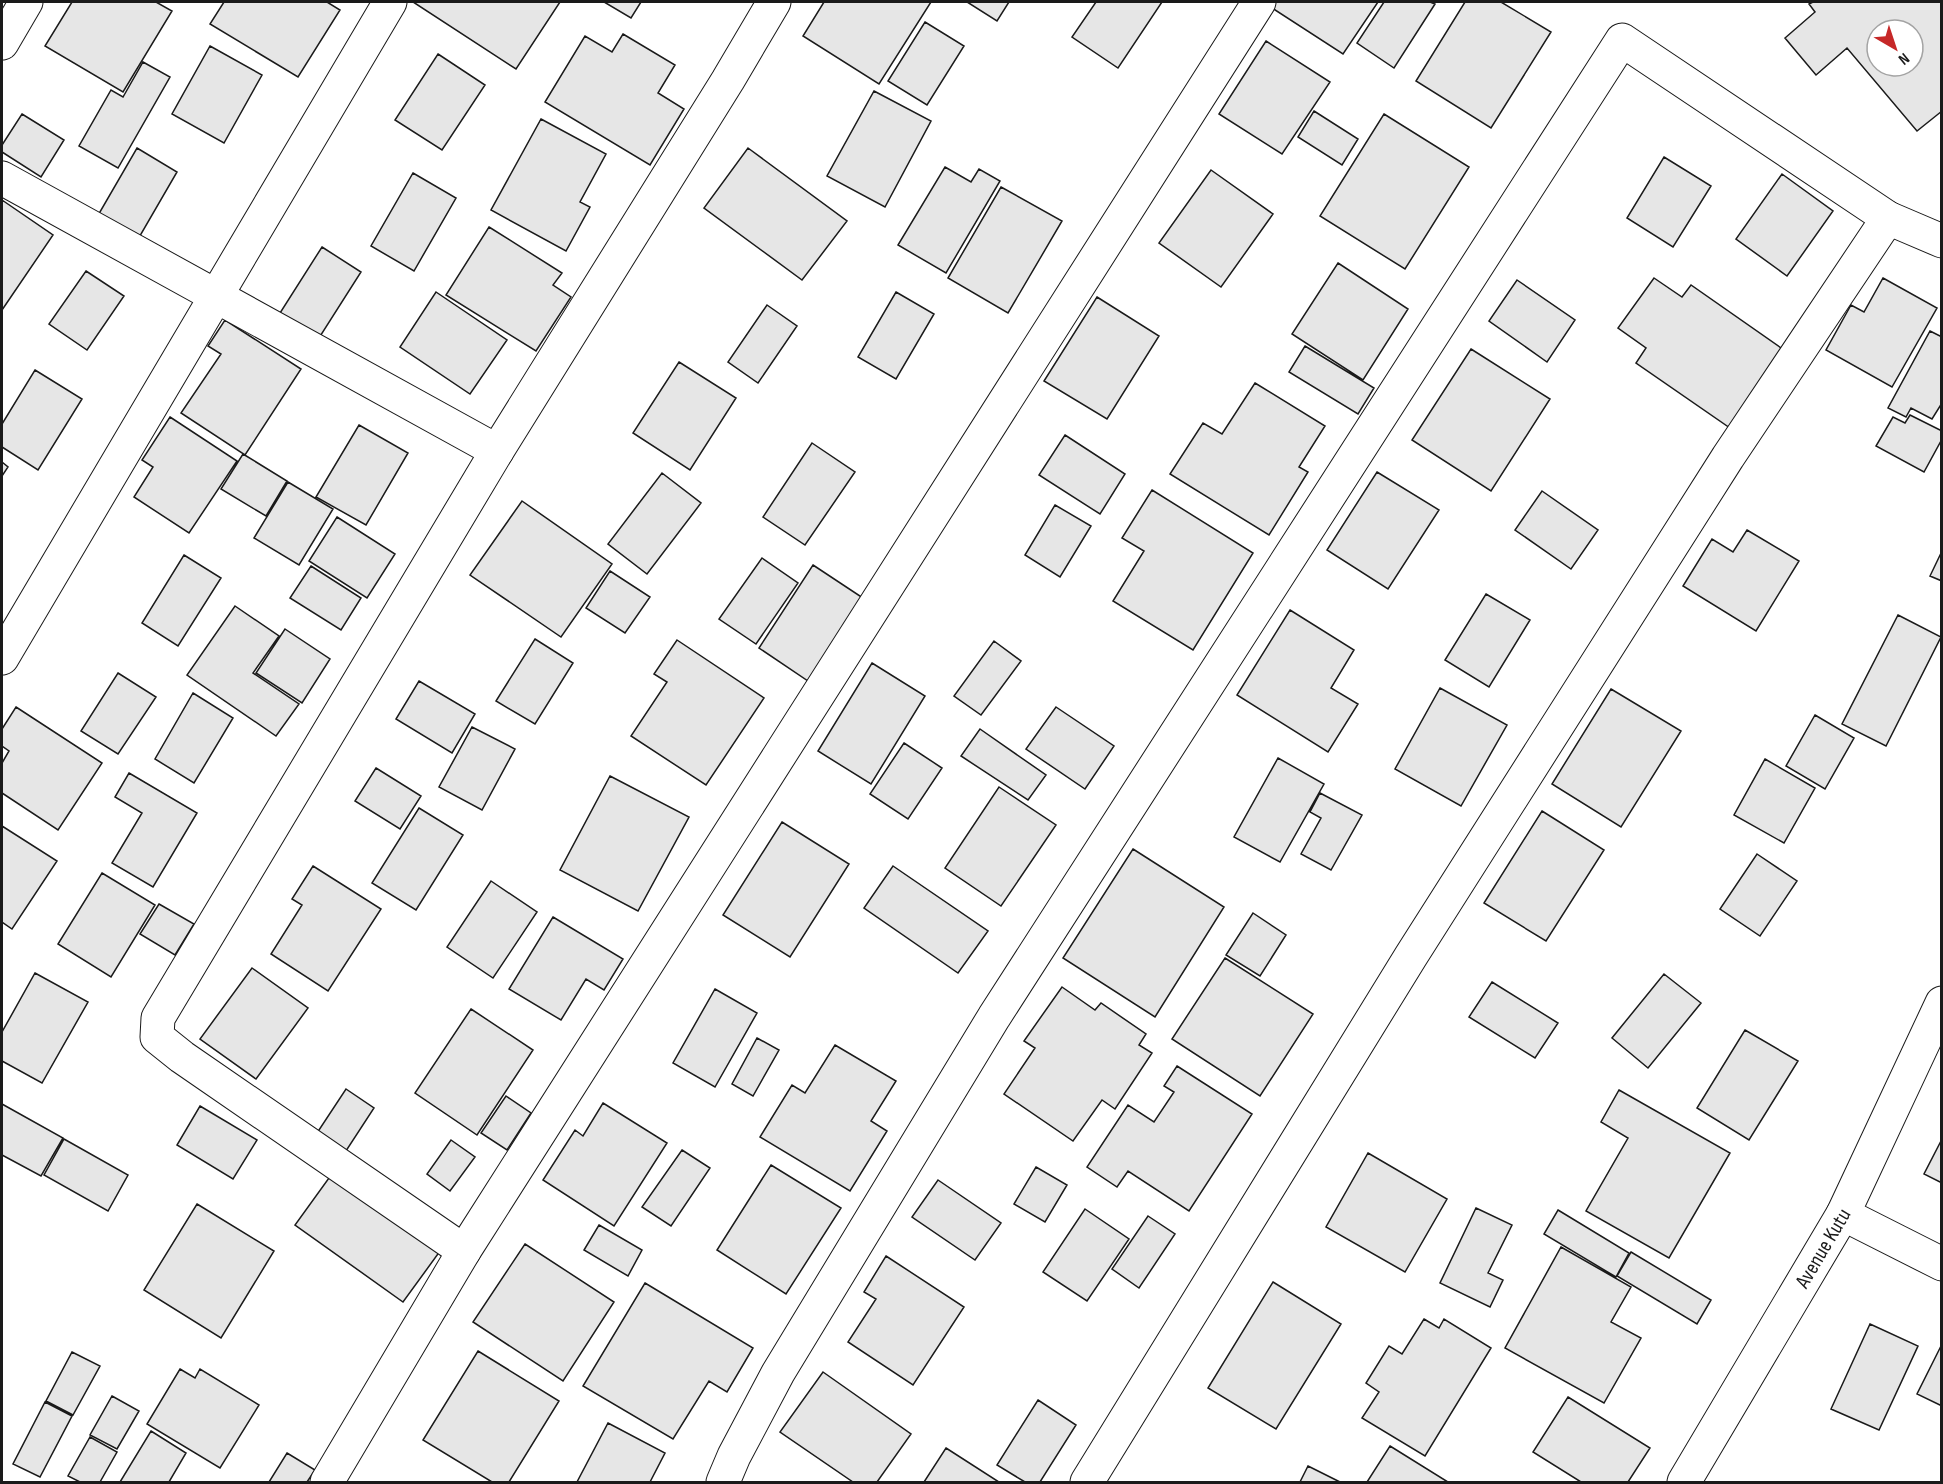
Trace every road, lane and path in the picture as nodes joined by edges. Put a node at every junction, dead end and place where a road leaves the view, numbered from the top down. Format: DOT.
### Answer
graph roads {
  1 [pos="26,2"];
  2 [pos="390,2"];
  3 [pos="774,2"];
  4 [pos="1259,2"];
  5 [pos="2,42"];
  6 [pos="2,178"];
  7 [pos="1888,218"];
  8 [pos="1941,241"];
  9 [pos="215,295"];
  10 [pos="497,451"];
  11 [pos="2,658"];
  12 [pos="1941,1003"];
  13 [pos="1843,1214"];
  14 [pos="464,1251"];
  15 [pos="1941,1264"];
  16 [pos="327,1482"];
  17 [pos="723,1482"];
  18 [pos="1087,1482"];
  19 [pos="1684,1482"];
  1 -- 5 [label="street"];
  2 -- 9 [label="street"];
  3 -- 10 [label="street"];
  4 -- 14 [label="street"];
  6 -- 9 [label="street"];
  7 -- 8 [label="street"];
  7 -- 17 [label="street"];
  7 -- 18 [label="street"];
  9 -- 10 [label="street"];
  9 -- 11 [label="street"];
  10 -- 14 [label="street"];
  12 -- 13 [label="street, Avenue Kutu"];
  13 -- 15 [label="street"];
  13 -- 19 [label="street, Avenue Kutu"];
  14 -- 16 [label="street"];
}
